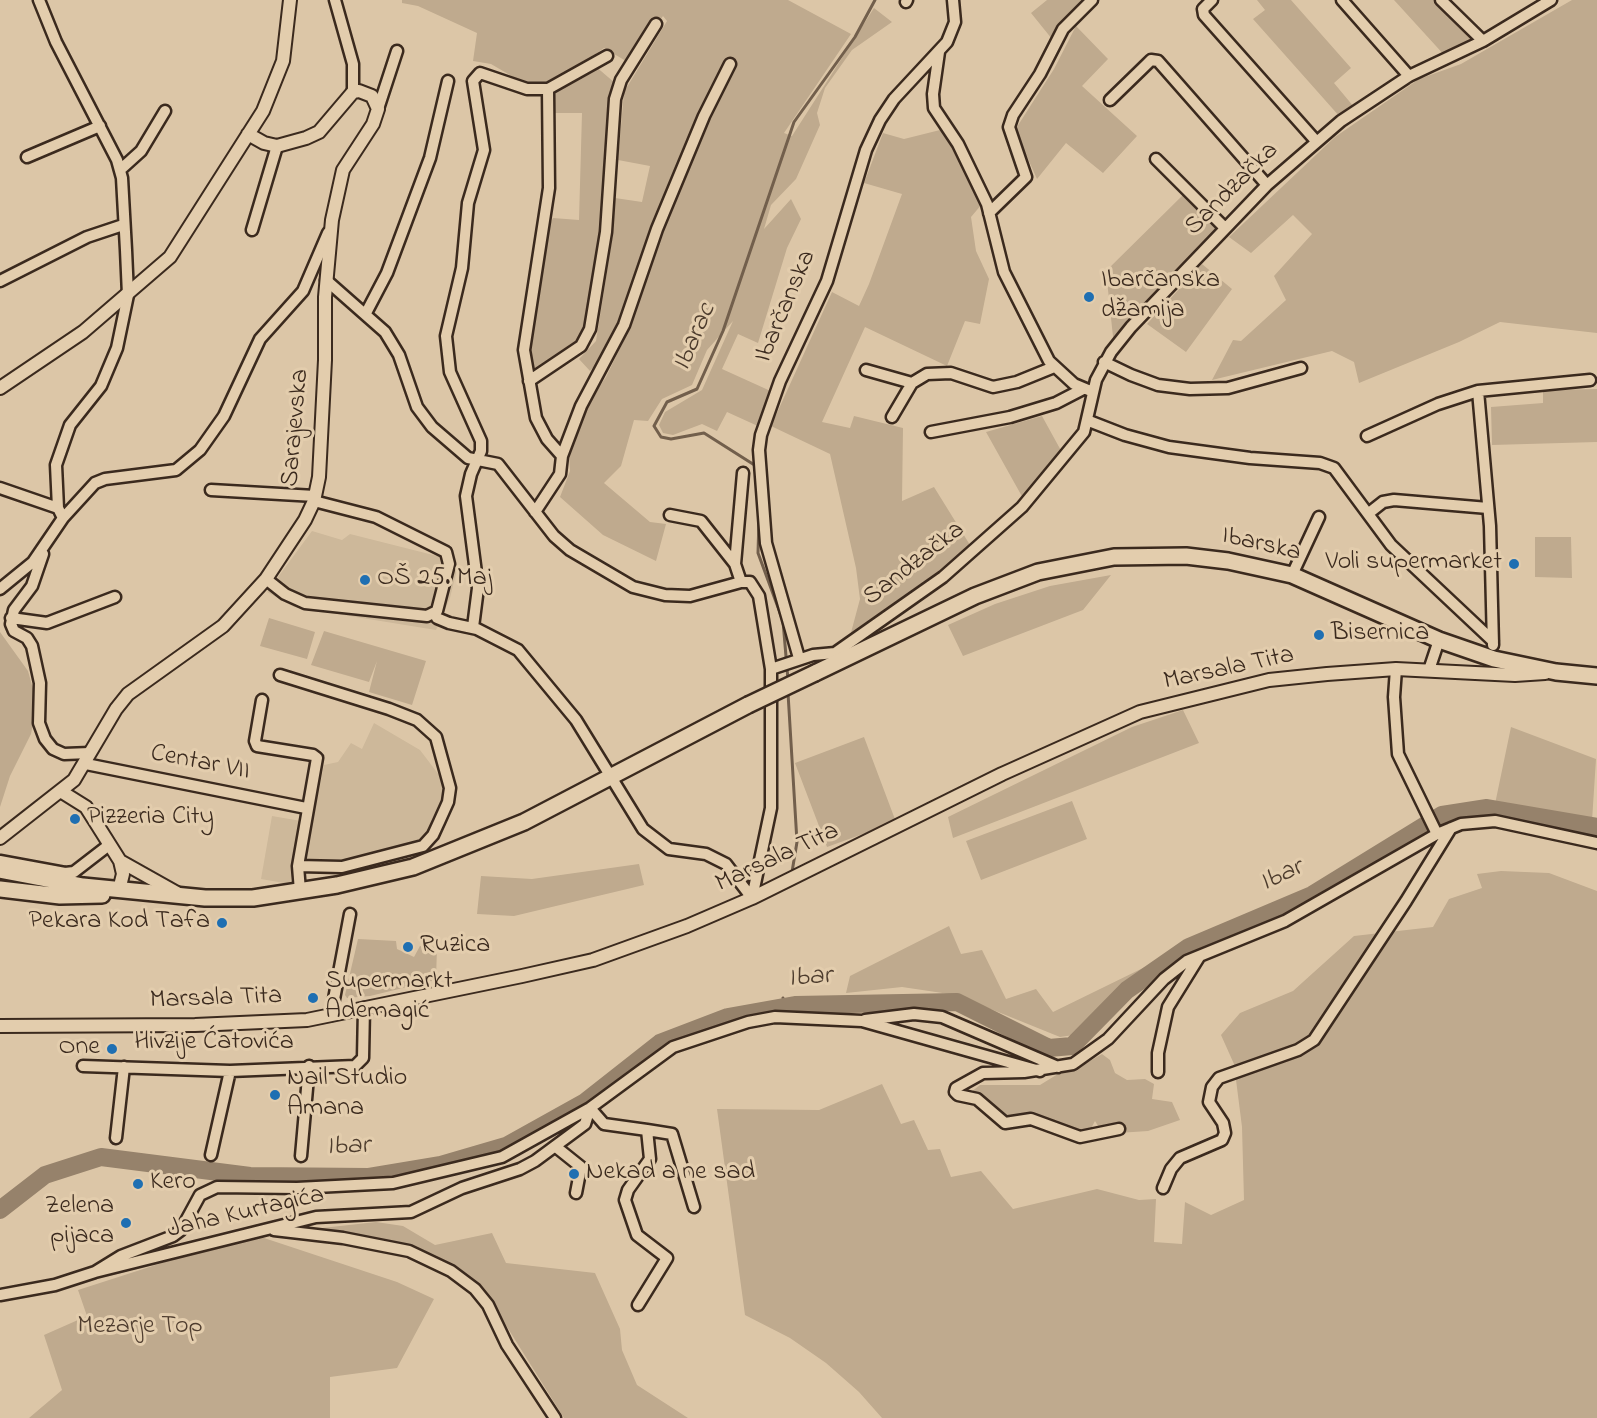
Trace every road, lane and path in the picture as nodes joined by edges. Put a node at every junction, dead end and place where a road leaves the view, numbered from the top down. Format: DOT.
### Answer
graph roads {
  1 [pos="39,0"];
  2 [pos="290,0"];
  3 [pos="335,0"];
  4 [pos="953,0"];
  5 [pos="1092,0"];
  6 [pos="1212,0"];
  7 [pos="1342,0"];
  8 [pos="1441,0"];
  9 [pos="1551,0"];
  10 [pos="656,24"];
  11 [pos="1483,41"];
  12 [pos="397,51"];
  13 [pos="939,52"];
  14 [pos="608,56"];
  15 [pos="730,64"];
  16 [pos="1409,76"];
  17 [pos="448,81"];
  18 [pos="548,89"];
  19 [pos="353,92"];
  20 [pos="1110,100"];
  21 [pos="378,109"];
  22 [pos="165,111"];
  23 [pos="100,126"];
  24 [pos="248,134"];
  25 [pos="1316,141"];
  26 [pos="277,147"];
  27 [pos="27,157"];
  28 [pos="1156,159"];
  29 [pos="120,170"];
  30 [pos="1267,185"];
  31 [pos="989,213"];
  32 [pos="332,220"];
  33 [pos="123,225"];
  34 [pos="1225,228"];
  35 [pos="252,230"];
  36 [pos="326,280"];
  37 [pos="0,281"];
  38 [pos="128,295"];
  39 [pos="366,313"];
  40 [pos="1104,362"];
  41 [pos="1054,368"];
  42 [pos="1301,368"];
  43 [pos="866,370"];
  44 [pos="1590,380"];
  45 [pos="529,381"];
  46 [pos="912,383"];
  47 [pos="0,388"];
  48 [pos="1088,390"];
  49 [pos="1478,391"];
  50 [pos="892,417"];
  51 [pos="1089,421"];
  52 [pos="931,432"];
  53 [pos="1367,436"];
  54 [pos="562,456"];
  55 [pos="478,461"];
  56 [pos="743,473"];
  57 [pos="0,488"];
  58 [pos="211,490"];
  59 [pos="314,499"];
  60 [pos="1488,508"];
  61 [pos="534,512"];
  62 [pos="60,513"];
  63 [pos="1369,513"];
  64 [pos="669,515"];
  65 [pos="1319,518"];
  66 [pos="49,539"];
  67 [pos="735,564"];
  68 [pos="1292,575"];
  69 [pos="266,579"];
  70 [pos="741,582"];
  71 [pos="0,590"];
  72 [pos="115,597"];
  73 [pos="435,614"];
  74 [pos="10,618"];
  75 [pos="473,627"];
  76 [pos="1438,640"];
  77 [pos="1493,641"];
  78 [pos="837,657"];
  79 [pos="795,660"];
  80 [pos="1492,666"];
  81 [pos="775,668"];
  82 [pos="1396,669"];
  83 [pos="1429,670"];
  84 [pos="280,675"];
  85 [pos="1597,676"];
  86 [pos="262,700"];
  87 [pos="88,758"];
  88 [pos="612,776"];
  89 [pos="62,792"];
  90 [pos="306,808"];
  91 [pos="1451,828"];
  92 [pos="1435,830"];
  93 [pos="0,838"];
  94 [pos="1597,843"];
  95 [pos="109,845"];
  96 [pos="120,861"];
  97 [pos="2,864"];
  98 [pos="298,866"];
  99 [pos="0,889"];
  100 [pos="119,890"];
  101 [pos="300,891"];
  102 [pos="182,896"];
  103 [pos="752,898"];
  104 [pos="350,914"];
  105 [pos="1201,954"];
  106 [pos="364,1008"];
  107 [pos="332,1015"];
  108 [pos="862,1021"];
  109 [pos="0,1026"];
  110 [pos="83,1066"];
  111 [pos="309,1066"];
  112 [pos="124,1067"];
  113 [pos="1058,1067"];
  114 [pos="230,1071"];
  115 [pos="1040,1071"];
  116 [pos="1158,1072"];
  117 [pos="590,1108"];
  118 [pos="1119,1129"];
  119 [pos="646,1130"];
  120 [pos="116,1138"];
  121 [pos="556,1147"];
  122 [pos="212,1155"];
  123 [pos="301,1156"];
  124 [pos="1163,1188"];
  125 [pos="576,1193"];
  126 [pos="694,1207"];
  127 [pos="266,1229"];
  128 [pos="95,1272"];
  129 [pos="0,1295"];
  130 [pos="638,1305"];
  131 [pos="555,1418"];
  1 -- 23 [label="street"];
  2 -- 24 [label="street"];
  3 -- 19 [label="street"];
  4 -- 13 [label="street, Ibarčanska"];
  5 -- 31 [label="street"];
  6 -- 25 [label="street"];
  7 -- 16 [label="street"];
  8 -- 11 [label="street"];
  9 -- 11 [label="street, Sandzačka"];
  10 -- 45 [label="street"];
  11 -- 16 [label="street, Sandzačka"];
  12 -- 21 [label="street"];
  13 -- 31 [label="street"];
  13 -- 79 [label="street, Ibarčanska"];
  14 -- 18 [label="street"];
  15 -- 54 [label="street"];
  16 -- 25 [label="street, Sandzačka"];
  17 -- 39 [label="street"];
  18 -- 45 [label="street"];
  18 -- 55 [label="street"];
  19 -- 21 [label="street"];
  19 -- 26 [label="street"];
  20 -- 30 [label="street"];
  21 -- 32 [label="street, Sarajevska"];
  22 -- 29 [label="street"];
  23 -- 27 [label="street"];
  23 -- 29 [label="street"];
  24 -- 26 [label="street"];
  24 -- 38 [label="street"];
  25 -- 30 [label="street, Sandzačka"];
  26 -- 35 [label="street"];
  28 -- 34 [label="street"];
  29 -- 33 [label="street"];
  30 -- 34 [label="street, Sandzačka"];
  31 -- 41 [label="street"];
  32 -- 36 [label="street, Sarajevska"];
  32 -- 62 [label="street"];
  33 -- 37 [label="street"];
  33 -- 38 [label="street"];
  34 -- 40 [label="street, Sandzačka"];
  36 -- 39 [label="street"];
  36 -- 59 [label="street, Sarajevska"];
  38 -- 47 [label="street"];
  38 -- 62 [label="street"];
  39 -- 55 [label="street"];
  40 -- 42 [label="street"];
  40 -- 48 [label="street, Sandzačka"];
  41 -- 46 [label="street"];
  41 -- 48 [label="street"];
  43 -- 46 [label="street"];
  44 -- 49 [label="street"];
  45 -- 54 [label="street"];
  46 -- 50 [label="street"];
  48 -- 51 [label="street, Sandzačka"];
  48 -- 52 [label="street"];
  49 -- 53 [label="street"];
  49 -- 60 [label="street"];
  51 -- 63 [label="street"];
  51 -- 78 [label="street, Sandzačka"];
  54 -- 61 [label="street"];
  55 -- 61 [label="street"];
  55 -- 75 [label="street"];
  56 -- 67 [label="street"];
  57 -- 62 [label="street"];
  58 -- 59 [label="street"];
  59 -- 69 [label="street, Sarajevska"];
  59 -- 73 [label="street"];
  60 -- 63 [label="street"];
  60 -- 77 [label="street"];
  61 -- 70 [label="street"];
  62 -- 66 [label="street"];
  63 -- 77 [label="street"];
  64 -- 67 [label="street"];
  65 -- 68 [label="street"];
  66 -- 71 [label="street"];
  66 -- 74 [label="street"];
  67 -- 70 [label="street"];
  68 -- 76 [label="main road, Ibarska"];
  68 -- 78 [label="main road, Ibarska"];
  69 -- 73 [label="street"];
  69 -- 87 [label="street, Sarajevska"];
  70 -- 81 [label="street"];
  72 -- 74 [label="street"];
  73 -- 75 [label="street"];
  74 -- 87 [label="street, Centar VII"];
  75 -- 88 [label="street"];
  76 -- 80 [label="main road, Ibarska"];
  76 -- 83 [label="street"];
  77 -- 80 [label="street"];
  78 -- 79 [label="street"];
  78 -- 88 [label="main road, Ibarska, bridge"];
  79 -- 81 [label="street"];
  80 -- 83 [label="street, Marsala Tita"];
  80 -- 85 [label="main road, Ibarska"];
  81 -- 103 [label="street"];
  82 -- 83 [label="street, Marsala Tita"];
  82 -- 92 [label="street"];
  82 -- 103 [label="street, Marsala Tita"];
  84 -- 98 [label="street"];
  86 -- 90 [label="street"];
  87 -- 89 [label="street, Sarajevska"];
  87 -- 90 [label="street, Centar VII"];
  88 -- 101 [label="main road, Ibarska"];
  88 -- 103 [label="street"];
  89 -- 93 [label="street, Sarajevska"];
  89 -- 95 [label="street"];
  90 -- 98 [label="street"];
  91 -- 92 [label="street"];
  91 -- 94 [label="street"];
  91 -- 124 [label="street"];
  92 -- 105 [label="street"];
  95 -- 96 [label="street"];
  95 -- 97 [label="street"];
  96 -- 100 [label="street"];
  96 -- 102 [label="street"];
  97 -- 100 [label="main road"];
  98 -- 101 [label="street"];
  99 -- 100 [label="main road"];
  100 -- 102 [label="main road, Ibarska"];
  101 -- 102 [label="main road, Ibarska"];
  103 -- 106 [label="street, Marsala Tita"];
  104 -- 107 [label="street"];
  105 -- 113 [label="street"];
  105 -- 116 [label="street"];
  106 -- 107 [label="street, Marsala Tita"];
  106 -- 111 [label="street, Hivzije Ćatovića"];
  107 -- 109 [label="street, Marsala Tita"];
  108 -- 113 [label="street, Jaha Kurtagića"];
  108 -- 115 [label="street, Jaha Kurtagića"];
  108 -- 117 [label="street, Jaha Kurtagića"];
  110 -- 112 [label="street, Hivzije Ćatovića"];
  111 -- 114 [label="street, Hivzije Ćatovića"];
  111 -- 123 [label="street"];
  112 -- 114 [label="street, Hivzije Ćatovića"];
  112 -- 120 [label="street"];
  113 -- 115 [label="street"];
  114 -- 122 [label="street"];
  115 -- 118 [label="street"];
  117 -- 119 [label="street"];
  117 -- 121 [label="street, Jaha Kurtagića"];
  117 -- 128 [label="street, Jaha Kurtagića"];
  119 -- 126 [label="street"];
  119 -- 130 [label="street"];
  121 -- 125 [label="street"];
  121 -- 127 [label="street, Jaha Kurtagića"];
  127 -- 128 [label="street, Jaha Kurtagića"];
  127 -- 131 [label="street"];
  128 -- 129 [label="street, Jaha Kurtagića"];
}
